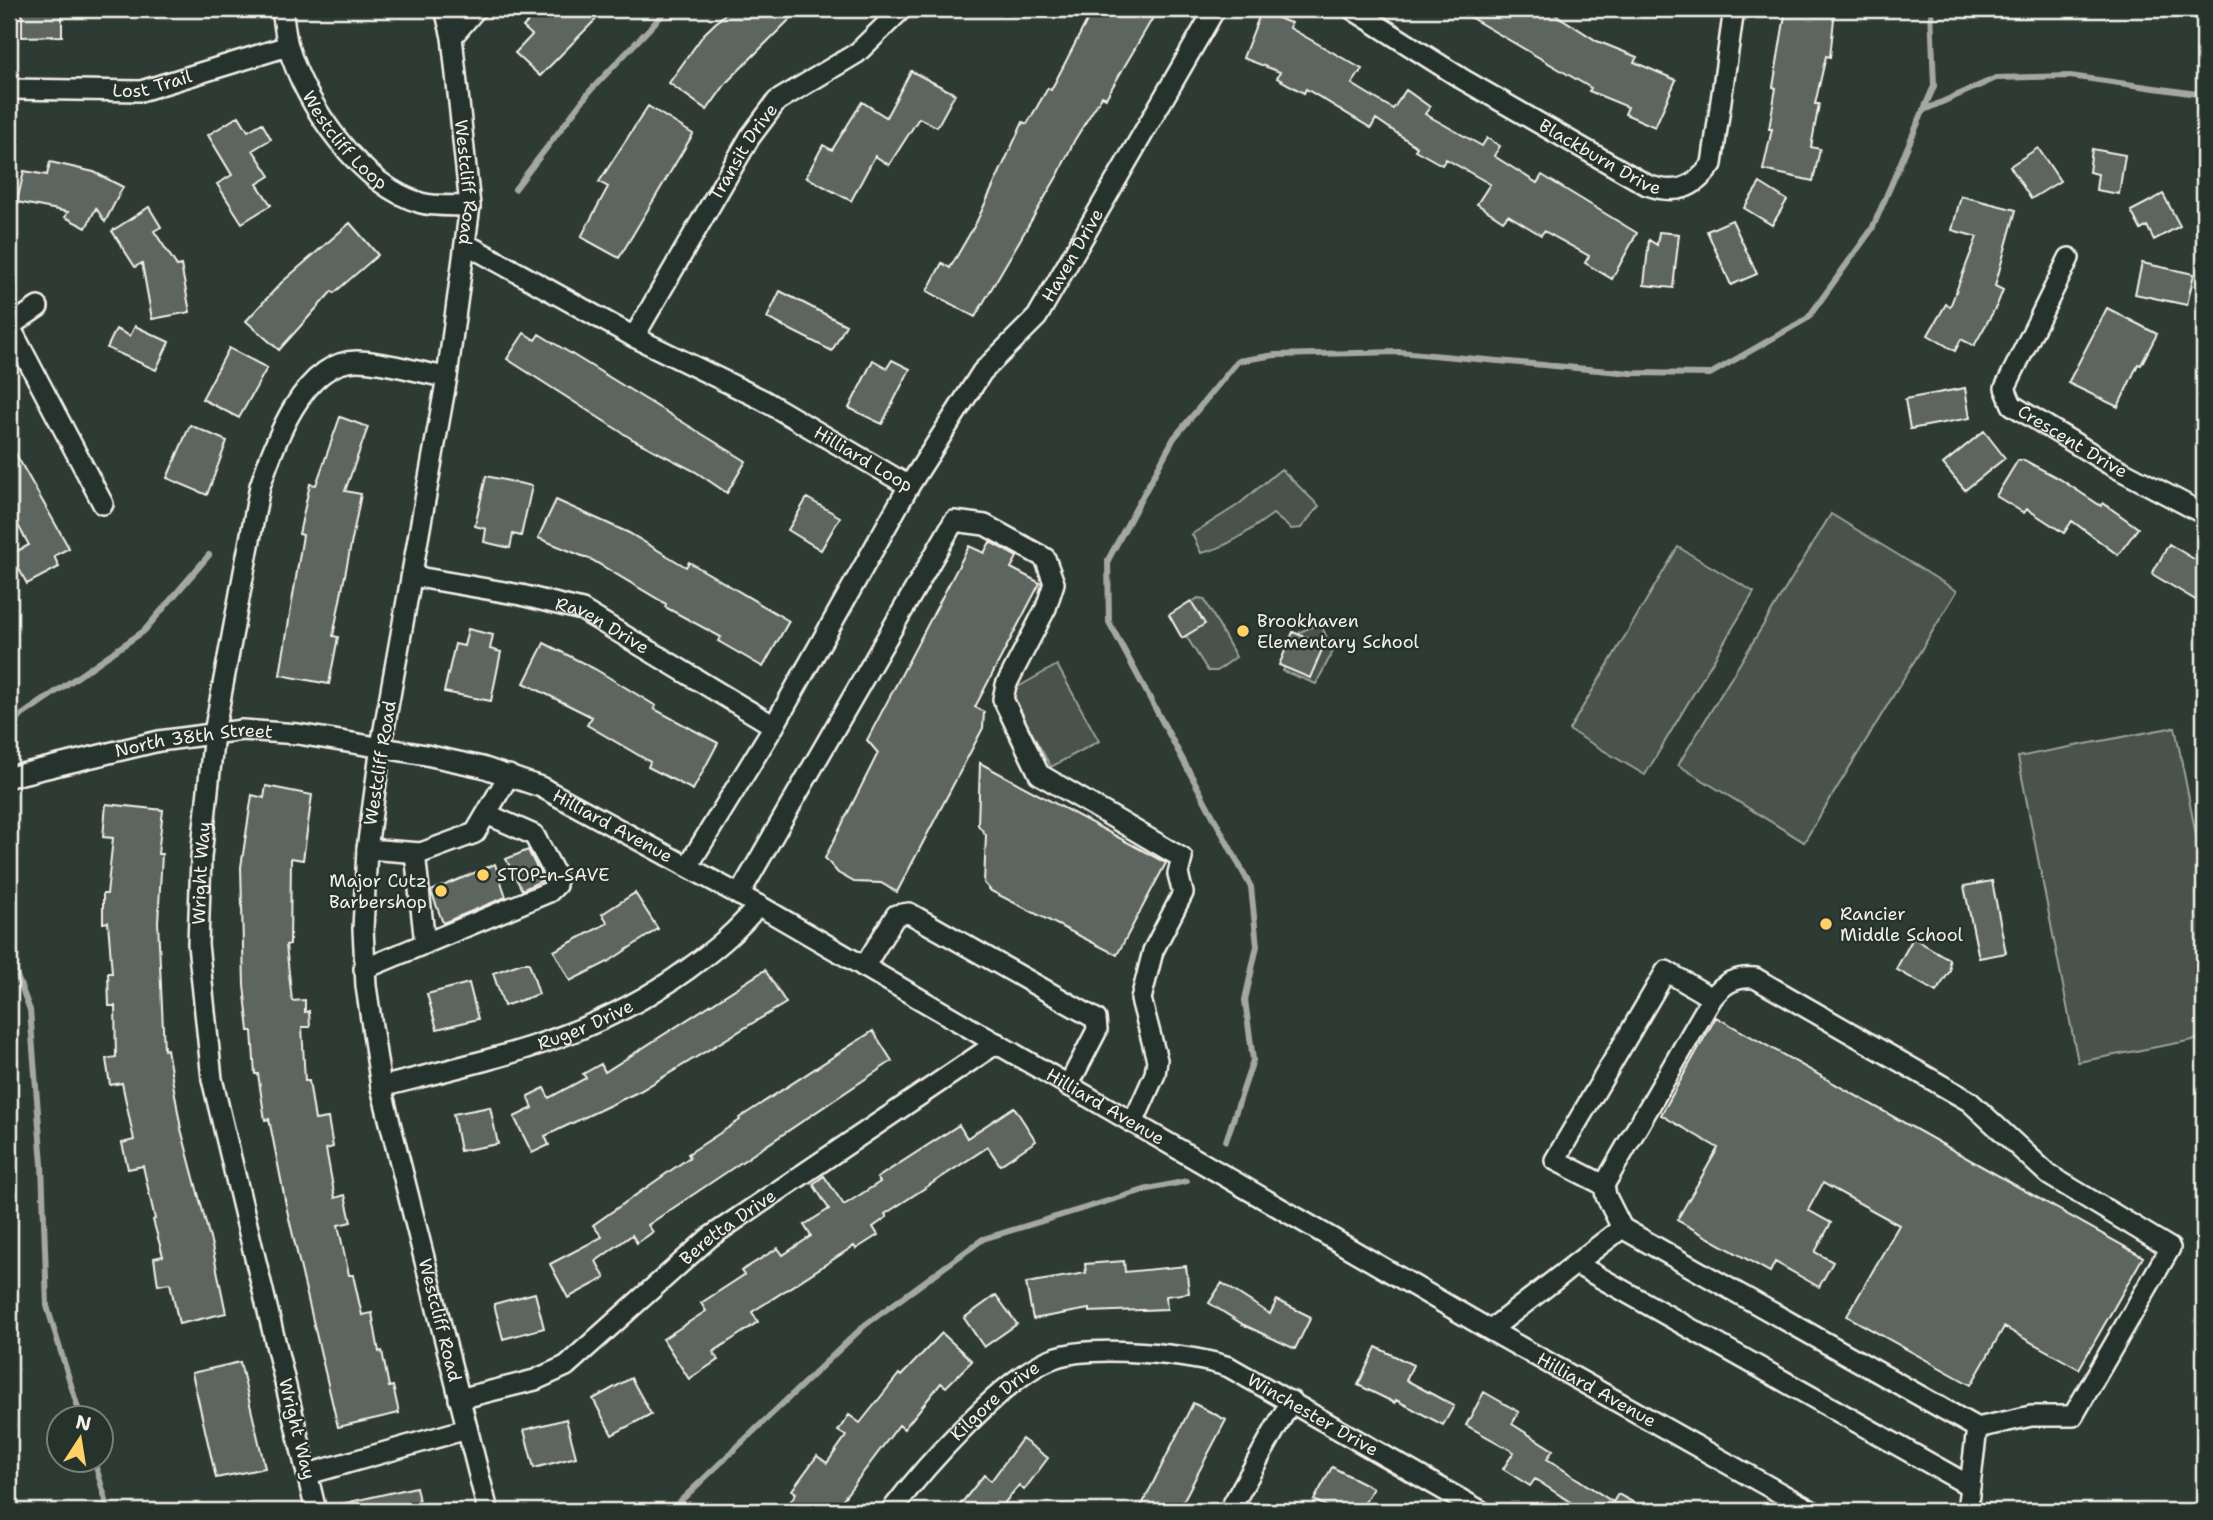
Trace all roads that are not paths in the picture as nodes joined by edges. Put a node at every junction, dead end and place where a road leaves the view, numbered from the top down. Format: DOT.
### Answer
graph roads {
  1 [pos="282,9"];
  2 [pos="445,9"];
  3 [pos="476,9"];
  4 [pos="902,9"];
  5 [pos="1214,9"];
  6 [pos="1352,9"];
  7 [pos="1734,9"];
  8 [pos="452,37"];
  9 [pos="288,46"];
  10 [pos="9,89"];
  11 [pos="470,205"];
  12 [pos="466,244"];
  13 [pos="2069,258"];
  14 [pos="38,307"];
  15 [pos="9,325"];
  16 [pos="634,337"];
  17 [pos="447,377"];
  18 [pos="909,486"];
  19 [pos="103,504"];
  20 [pos="2204,514"];
  21 [pos="412,576"];
  22 [pos="774,726"];
  23 [pos="214,733"];
  24 [pos="381,746"];
  25 [pos="509,775"];
  26 [pos="9,777"];
  27 [pos="489,815"];
  28 [pos="367,849"];
  29 [pos="415,853"];
  30 [pos="688,866"];
  31 [pos="739,895"];
  32 [pos="758,905"];
  33 [pos="425,944"];
  34 [pos="864,967"];
  35 [pos="364,969"];
  36 [pos="1712,998"];
  37 [pos="997,1044"];
  38 [pos="1068,1086"];
  39 [pos="381,1087"];
  40 [pos="1133,1123"];
  41 [pos="1604,1185"];
  42 [pos="1622,1228"];
  43 [pos="1576,1264"];
  44 [pos="1490,1330"];
  45 [pos="1132,1353"];
  46 [pos="459,1399"];
  47 [pos="1291,1401"];
  48 [pos="1977,1428"];
  49 [pos="467,1429"];
  50 [pos="308,1475"];
  51 [pos="1970,1486"];
  52 [pos="317,1511"];
  53 [pos="488,1511"];
  54 [pos="891,1511"];
  55 [pos="1228,1511"];
  56 [pos="1481,1511"];
  57 [pos="1812,1511"];
  58 [pos="1967,1511"];
  1 -- 9 [label="street, Westcliff Loop"];
  2 -- 8 [label="street, Westcliff Road"];
  3 -- 8 [label="street"];
  4 -- 16 [label="street, Transit Drive"];
  5 -- 18 [label="street, Haven Drive"];
  6 -- 7 [label="street, Blackburn Drive"];
  8 -- 11 [label="street, Westcliff Road"];
  9 -- 10 [label="street, Lost Trail"];
  9 -- 11 [label="street, Westcliff Loop"];
  11 -- 12 [label="street, Westcliff Road"];
  12 -- 16 [label="street, Hilliard Loop"];
  12 -- 17 [label="street, Westcliff Road"];
  13 -- 20 [label="street, Crescent Drive"];
  14 -- 15 [label="street"];
  15 -- 19 [label="street"];
  16 -- 18 [label="street, Hilliard Loop"];
  17 -- 21 [label="street, Westcliff Road"];
  17 -- 23 [label="street, Wright Way"];
  18 -- 22 [label="street, Hilliard Loop"];
  21 -- 22 [label="street, Raven Drive"];
  21 -- 24 [label="street, Westcliff Road"];
  22 -- 30 [label="street, Hilliard Loop"];
  23 -- 24 [label="street, North 38th Street"];
  23 -- 26 [label="street, North 38th Street"];
  23 -- 50 [label="street, Wright Way"];
  24 -- 25 [label="street, Hilliard Avenue"];
  24 -- 28 [label="street, Westcliff Road"];
  25 -- 27 [label="street"];
  25 -- 30 [label="street, Hilliard Avenue"];
  27 -- 29 [label="street"];
  27 -- 33 [label="street"];
  28 -- 29 [label="street"];
  28 -- 35 [label="street, Westcliff Road"];
  29 -- 33 [label="street"];
  30 -- 31 [label="street, Hilliard Avenue"];
  31 -- 32 [label="street, Hilliard Avenue"];
  31 -- 40 [label="street"];
  32 -- 34 [label="street, Hilliard Avenue"];
  32 -- 39 [label="street, Ruger Drive"];
  33 -- 35 [label="street"];
  34 -- 37 [label="street, Hilliard Avenue"];
  34 -- 38 [label="street"];
  35 -- 39 [label="street, Westcliff Road"];
  36 -- 41 [label="street"];
  36 -- 41 [label="street"];
  36 -- 48 [label="street"];
  37 -- 38 [label="street, Hilliard Avenue"];
  37 -- 46 [label="street, Beretta Drive"];
  38 -- 40 [label="street, Hilliard Avenue"];
  39 -- 46 [label="street, Westcliff Road"];
  40 -- 44 [label="street, Hilliard Avenue"];
  41 -- 42 [label="street"];
  42 -- 43 [label="street"];
  42 -- 48 [label="street"];
  43 -- 44 [label="street"];
  43 -- 51 [label="street"];
  44 -- 57 [label="street, Hilliard Avenue"];
  45 -- 47 [label="street, Winchester Drive"];
  45 -- 54 [label="street, Kilgore Drive"];
  46 -- 49 [label="street, Westcliff Road"];
  47 -- 55 [label="street"];
  47 -- 56 [label="street, Winchester Drive"];
  48 -- 51 [label="street"];
  49 -- 50 [label="street"];
  49 -- 53 [label="street, Westcliff Road"];
  50 -- 52 [label="street, Wright Way"];
  51 -- 58 [label="street"];
}
